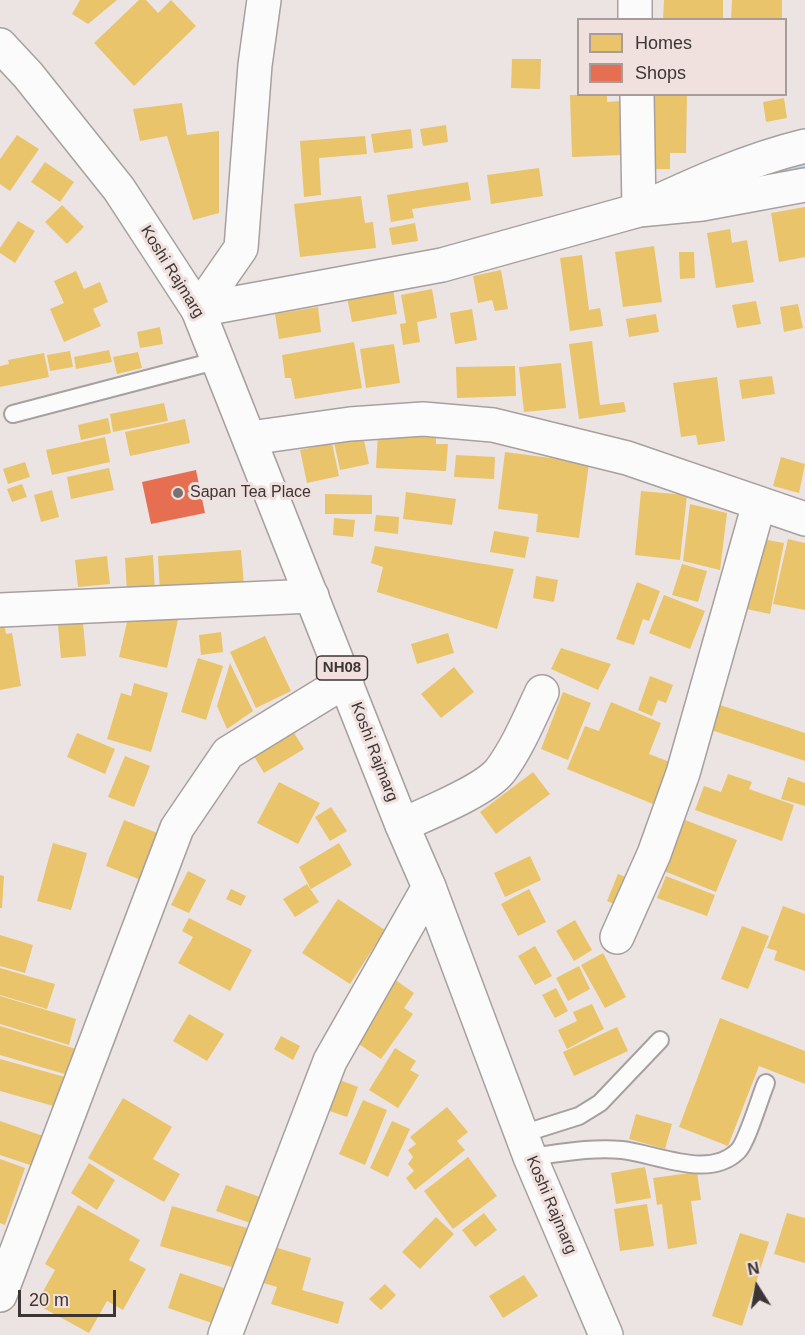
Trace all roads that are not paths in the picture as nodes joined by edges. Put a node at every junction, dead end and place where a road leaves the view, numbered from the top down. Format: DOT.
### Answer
graph roads {
  1 [pos="264,0"];
  2 [pos="635,0"];
  3 [pos="636,18"];
  4 [pos="0,45"];
  5 [pos="637,96"];
  6 [pos="805,146"];
  7 [pos="805,185"];
  8 [pos="639,210"];
  9 [pos="198,310"];
  10 [pos="219,360"];
  11 [pos="13,414"];
  12 [pos="250,438"];
  13 [pos="759,504"];
  14 [pos="805,519"];
  15 [pos="312,596"];
  16 [pos="0,610"];
  17 [pos="347,680"];
  18 [pos="542,692"];
  19 [pos="402,825"];
  20 [pos="429,887"];
  21 [pos="617,937"];
  22 [pos="660,1040"];
  23 [pos="766,1083"];
  24 [pos="526,1145"];
  25 [pos="8,1250"];
  26 [pos="0,1295"];
  27 [pos="225,1335"];
  28 [pos="606,1335"];
  1 -- 9 [label="street"];
  2 -- 3 [label="street"];
  4 -- 9 [label="street, Koshi Rajmarg / NH08"];
  5 -- 8 [label="street"];
  6 -- 8 [label="street"];
  7 -- 8 [label="street"];
  8 -- 9 [label="street"];
  9 -- 10 [label="street, Koshi Rajmarg / NH08"];
  10 -- 11 [label="lane"];
  10 -- 12 [label="street, Koshi Rajmarg / NH08"];
  12 -- 13 [label="street"];
  12 -- 15 [label="street, Koshi Rajmarg / NH08"];
  13 -- 14 [label="street"];
  13 -- 21 [label="street"];
  15 -- 16 [label="street"];
  15 -- 17 [label="street, Koshi Rajmarg / NH08"];
  17 -- 19 [label="street, Koshi Rajmarg / NH08"];
  17 -- 25 [label="street"];
  18 -- 19 [label="street"];
  19 -- 20 [label="street, Koshi Rajmarg / NH08"];
  20 -- 24 [label="street, Koshi Rajmarg / NH08"];
  20 -- 27 [label="street"];
  22 -- 24 [label="lane"];
  23 -- 24 [label="lane"];
  24 -- 28 [label="street, Koshi Rajmarg / NH08"];
  25 -- 26 [label="street"];
}
